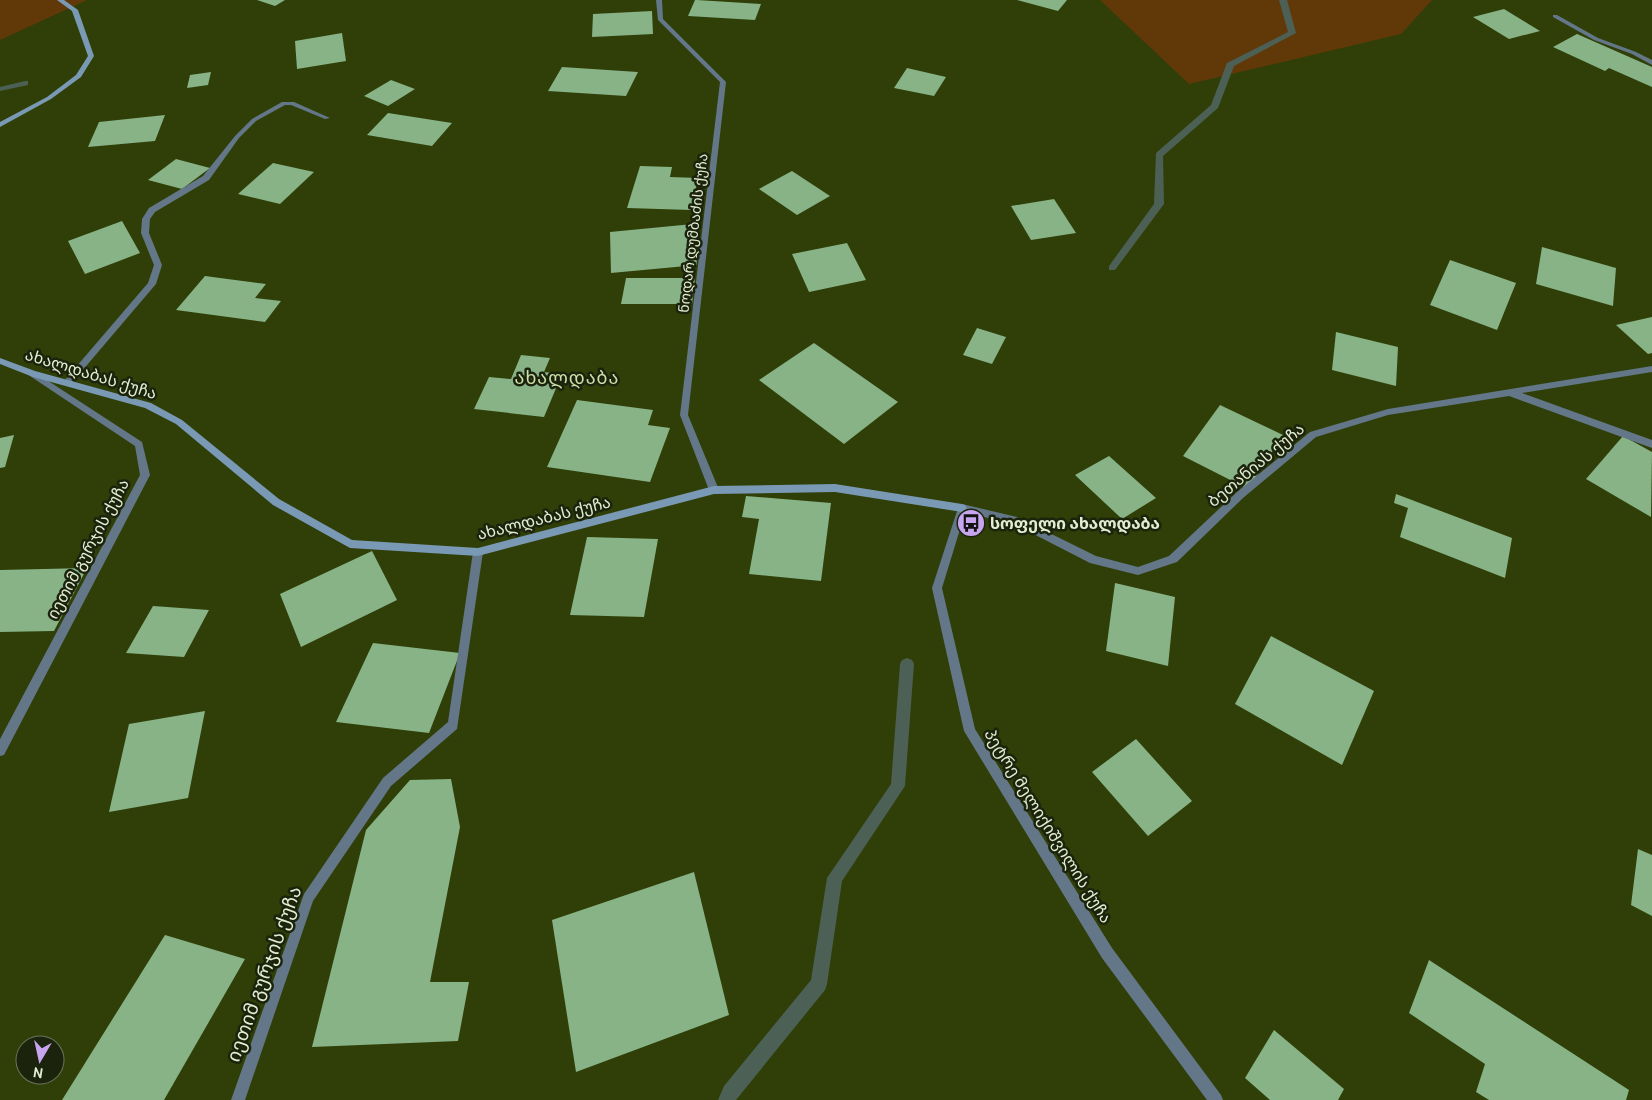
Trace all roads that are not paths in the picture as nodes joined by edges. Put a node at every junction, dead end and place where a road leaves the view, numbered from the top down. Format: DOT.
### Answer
graph roads {
  1 [pos="60,0"];
  2 [pos="659,0"];
  3 [pos="1555,16"];
  4 [pos="1652,63"];
  5 [pos="327,118"];
  6 [pos="0,125"];
  7 [pos="0,361"];
  8 [pos="1652,369"];
  9 [pos="33,374"];
  10 [pos="67,383"];
  11 [pos="1507,391"];
  12 [pos="1652,444"];
  13 [pos="714,490"];
  14 [pos="962,508"];
  15 [pos="478,552"];
  16 [pos="0,751"];
  17 [pos="238,1100"];
  18 [pos="1216,1100"];
  1 -- 6 [label="street"];
  2 -- 13 [label="street, ნოდარ დუმბაძის ქუჩა"];
  3 -- 4 [label="street"];
  5 -- 10 [label="street"];
  7 -- 9 [label="street, ახალდაბას ქუჩა"];
  8 -- 11 [label="street, ბეთანიას ქუჩა"];
  9 -- 10 [label="street, ახალდაბას ქუჩა"];
  9 -- 16 [label="street, იეთიმ გურჯის ქუჩა"];
  10 -- 15 [label="street, ახალდაბას ქუჩა"];
  11 -- 12 [label="street"];
  11 -- 14 [label="street, ბეთანიას ქუჩა"];
  13 -- 14 [label="street, ახალდაბას ქუჩა"];
  13 -- 15 [label="street, ახალდაბას ქუჩა"];
  14 -- 18 [label="street, პეტრე მელიქიშვილის ქუჩა"];
  15 -- 17 [label="street, იეთიმ გურჯის ქუჩა"];
}
